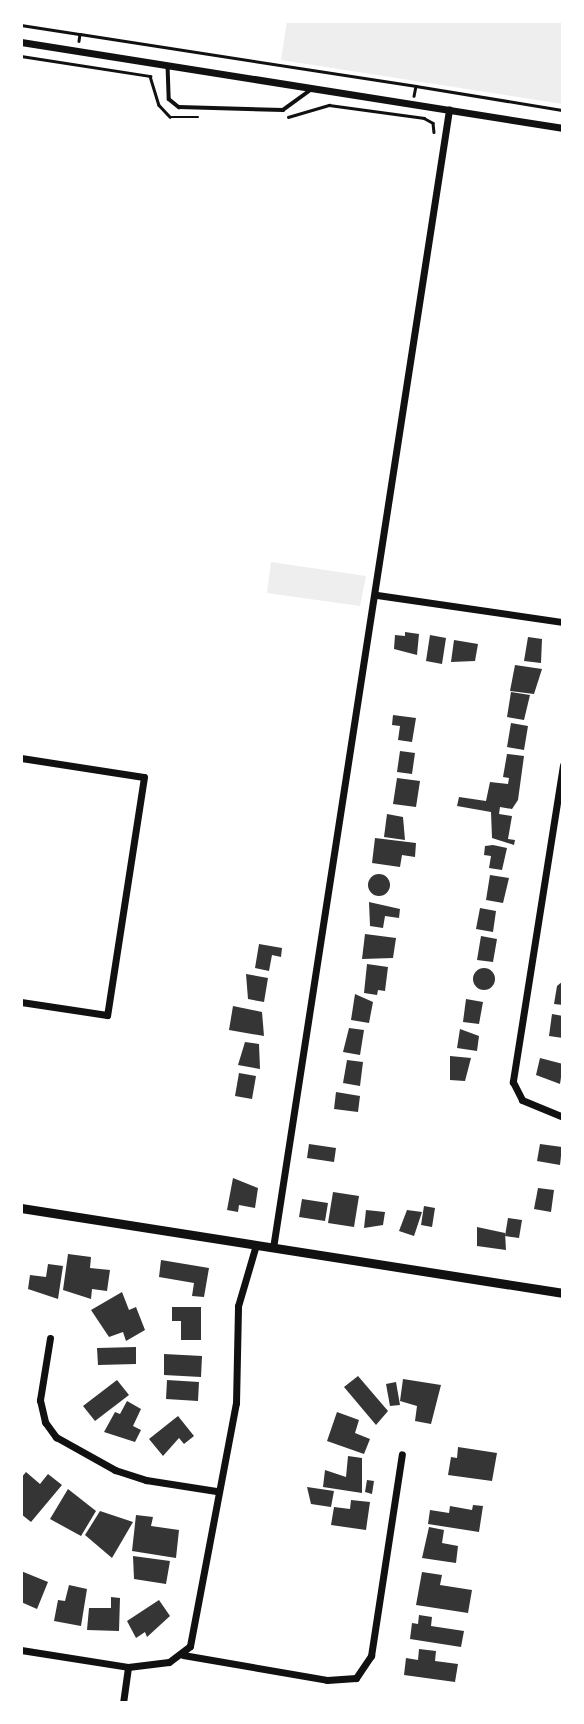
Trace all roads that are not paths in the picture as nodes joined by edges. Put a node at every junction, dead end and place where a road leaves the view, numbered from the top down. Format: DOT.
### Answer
graph roads {
  1 [pos="21,42"];
  2 [pos="168,65"];
  3 [pos="313,88"];
  4 [pos="449,110"];
  5 [pos="563,128"];
  6 [pos="377,594"];
  7 [pos="563,622"];
  8 [pos="21,758"];
  9 [pos="563,765"];
  10 [pos="21,1002"];
  11 [pos="563,1117"];
  12 [pos="21,1208"];
  13 [pos="256,1245"];
  14 [pos="273,1248"];
  15 [pos="563,1293"];
  16 [pos="50,1338"];
  17 [pos="402,1454"];
  18 [pos="216,1491"];
  19 [pos="21,1650"];
  20 [pos="183,1655"];
  21 [pos="128,1667"];
  22 [pos="122,1703"];
  1 -- 2 [label="street"];
  2 -- 3 [label="street"];
  2 -- 3 [label="lane"];
  3 -- 4 [label="street"];
  4 -- 5 [label="street"];
  4 -- 6 [label="street"];
  6 -- 7 [label="street"];
  6 -- 14 [label="street"];
  8 -- 10 [label="street"];
  9 -- 11 [label="street"];
  12 -- 13 [label="street"];
  13 -- 14 [label="street"];
  13 -- 18 [label="street"];
  14 -- 15 [label="street"];
  16 -- 18 [label="street"];
  17 -- 20 [label="street"];
  18 -- 20 [label="street"];
  19 -- 21 [label="street"];
  20 -- 21 [label="street"];
  21 -- 22 [label="street"];
}
